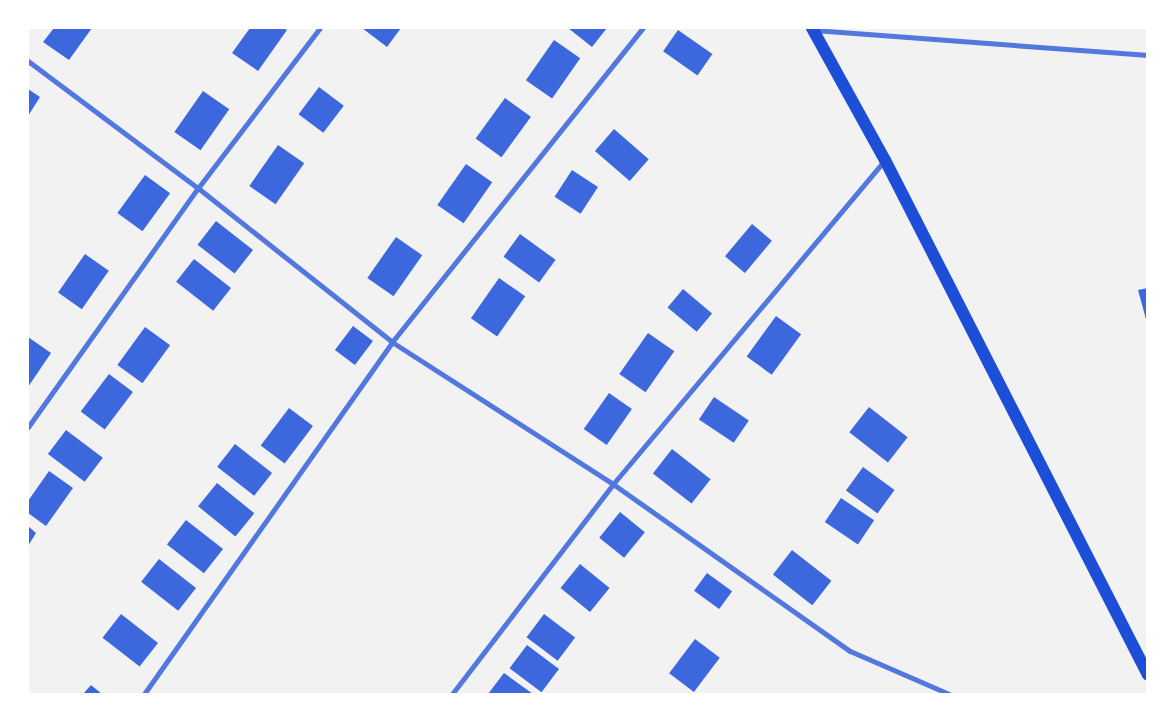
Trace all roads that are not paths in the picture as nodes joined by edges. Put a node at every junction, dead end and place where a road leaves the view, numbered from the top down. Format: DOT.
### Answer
graph roads {
  1 [pos="320,28"];
  2 [pos="643,28"];
  3 [pos="813,29"];
  4 [pos="1148,55"];
  5 [pos="28,61"];
  6 [pos="884,160"];
  7 [pos="198,188"];
  8 [pos="392,342"];
  9 [pos="28,427"];
  10 [pos="613,484"];
  11 [pos="1148,675"];
  12 [pos="144,694"];
  13 [pos="452,694"];
  14 [pos="949,694"];
  1 -- 7 [label="street"];
  2 -- 8 [label="street"];
  3 -- 4 [label="street"];
  3 -- 6 [label="main road"];
  5 -- 7 [label="street"];
  6 -- 10 [label="street"];
  6 -- 11 [label="main road"];
  7 -- 8 [label="street"];
  7 -- 9 [label="street"];
  8 -- 10 [label="street"];
  8 -- 12 [label="street"];
  10 -- 13 [label="street"];
  10 -- 14 [label="street"];
}
